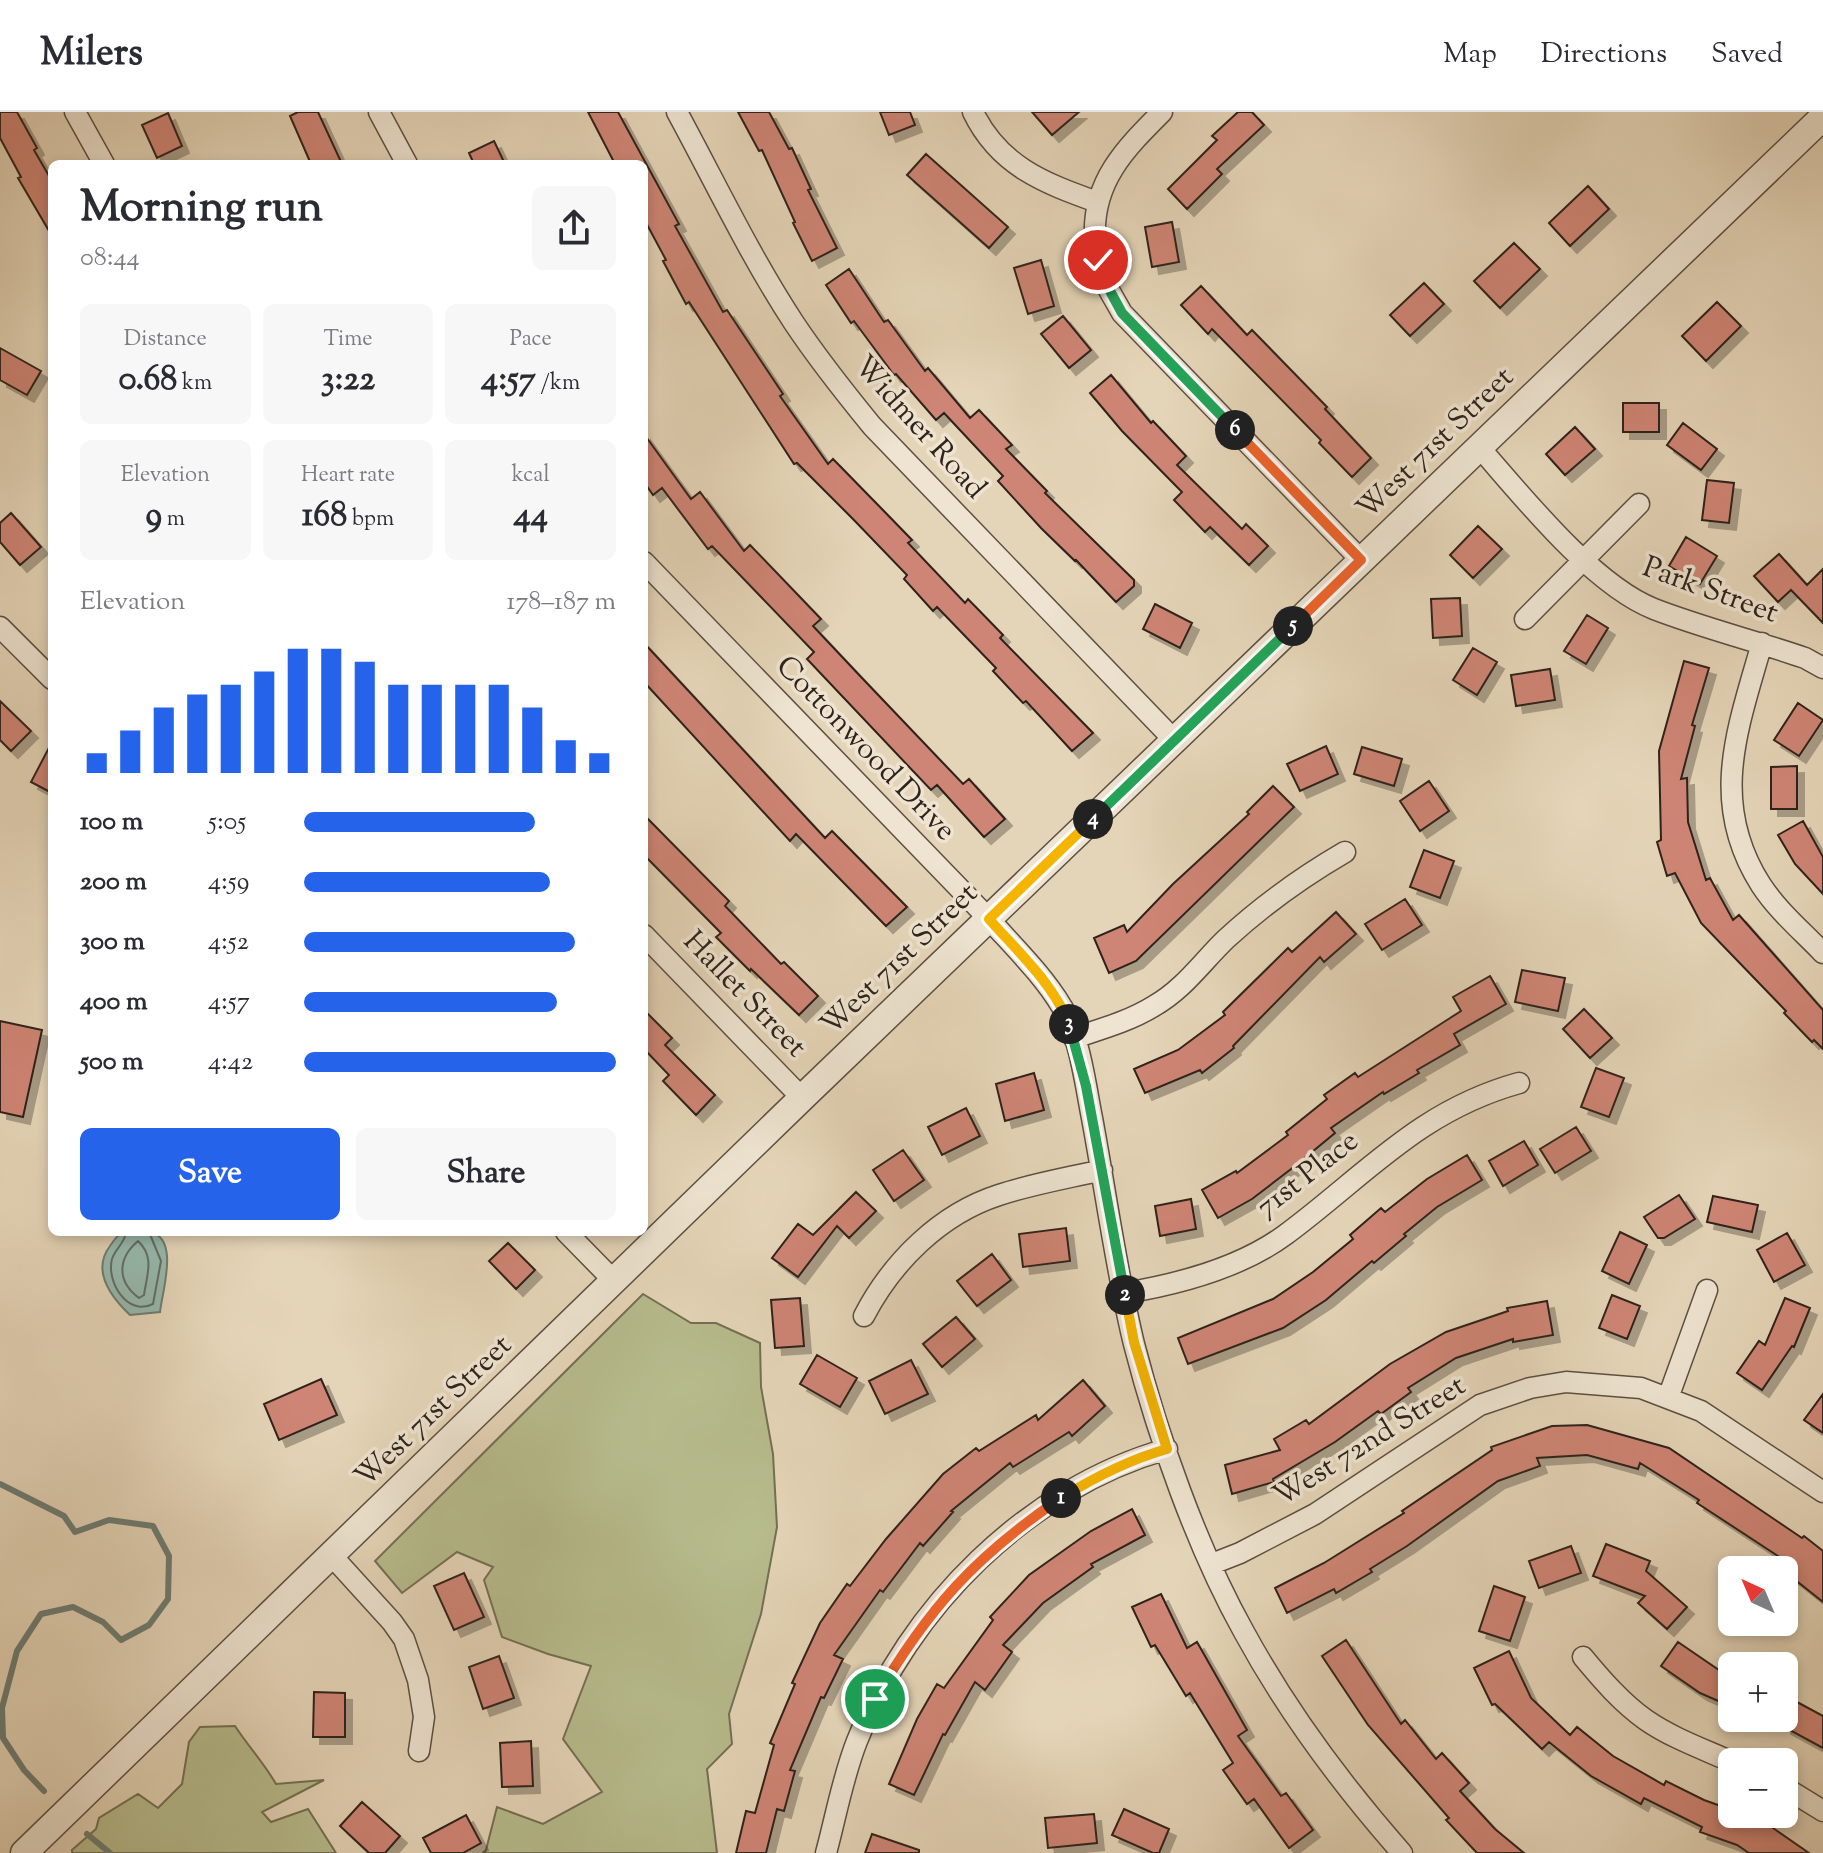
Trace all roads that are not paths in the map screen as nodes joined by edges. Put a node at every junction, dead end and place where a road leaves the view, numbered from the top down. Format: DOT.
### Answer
graph roads {
  1 [pos="75,112"];
  2 [pos="379,112"];
  3 [pos="677,112"];
  4 [pos="973,112"];
  5 [pos="1162,112"];
  6 [pos="1823,117"];
  7 [pos="102,160"];
  8 [pos="405,160"];
  9 [pos="1097,202"];
  10 [pos="1480,448"];
  11 [pos="1639,504"];
  12 [pos="1584,559"];
  13 [pos="1361,560"];
  14 [pos="648,566"];
  15 [pos="1525,619"];
  16 [pos="0,627"];
  17 [pos="1762,643"];
  18 [pos="1823,668"];
  19 [pos="48,675"];
  20 [pos="1175,741"];
  21 [pos="1345,852"];
  22 [pos="989,919"];
  23 [pos="648,939"];
  24 [pos="1823,953"];
  25 [pos="1074,1038"];
  26 [pos="1519,1083"];
  27 [pos="802,1098"];
  28 [pos="1102,1170"];
  29 [pos="570,1236"];
  30 [pos="614,1281"];
  31 [pos="1707,1290"];
  32 [pos="1125,1293"];
  33 [pos="864,1316"];
  34 [pos="1668,1398"];
  35 [pos="1167,1449"];
  36 [pos="1823,1492"];
  37 [pos="332,1556"];
  38 [pos="1212,1564"];
  39 [pos="1583,1657"];
  40 [pos="419,1751"];
  41 [pos="1718,1756"];
  42 [pos="1798,1796"];
  43 [pos="1823,1811"];
  44 [pos="24,1853"];
  45 [pos="826,1853"];
  46 [pos="1402,1853"];
  1 -- 7 [label="street"];
  2 -- 8 [label="street"];
  3 -- 20 [label="street, Widmer Road"];
  4 -- 9 [label="street"];
  5 -- 9 [label="street"];
  6 -- 10 [label="street, West 71st Street"];
  9 -- 13 [label="street"];
  10 -- 12 [label="street, Park Street"];
  10 -- 13 [label="street, West 71st Street"];
  11 -- 12 [label="street, Park Street"];
  12 -- 15 [label="street, Park Street"];
  12 -- 17 [label="street, Park Street"];
  13 -- 20 [label="street, West 71st Street"];
  14 -- 22 [label="street, Cottonwood Drive"];
  16 -- 19 [label="street"];
  17 -- 18 [label="street, Park Street"];
  17 -- 24 [label="street"];
  20 -- 22 [label="street, West 71st Street"];
  21 -- 25 [label="street"];
  22 -- 25 [label="street, Cottonwood Drive"];
  22 -- 27 [label="street, West 71st Street"];
  23 -- 27 [label="street, Hallet Street"];
  25 -- 28 [label="street, Cottonwood Drive"];
  26 -- 32 [label="street, 71st Place"];
  27 -- 30 [label="street, West 71st Street"];
  28 -- 32 [label="street, Cottonwood Drive"];
  28 -- 33 [label="street"];
  29 -- 30 [label="street"];
  30 -- 37 [label="street, West 71st Street"];
  31 -- 34 [label="street"];
  32 -- 35 [label="street, Cottonwood Drive"];
  34 -- 36 [label="street, West 72nd Street"];
  34 -- 38 [label="street, West 72nd Street"];
  35 -- 38 [label="street, Cottonwood Drive"];
  35 -- 45 [label="street"];
  37 -- 40 [label="street"];
  37 -- 44 [label="street, West 71st Street"];
  38 -- 46 [label="street, Cottonwood Drive"];
  39 -- 41 [label="street"];
  42 -- 43 [label="street"];
}
